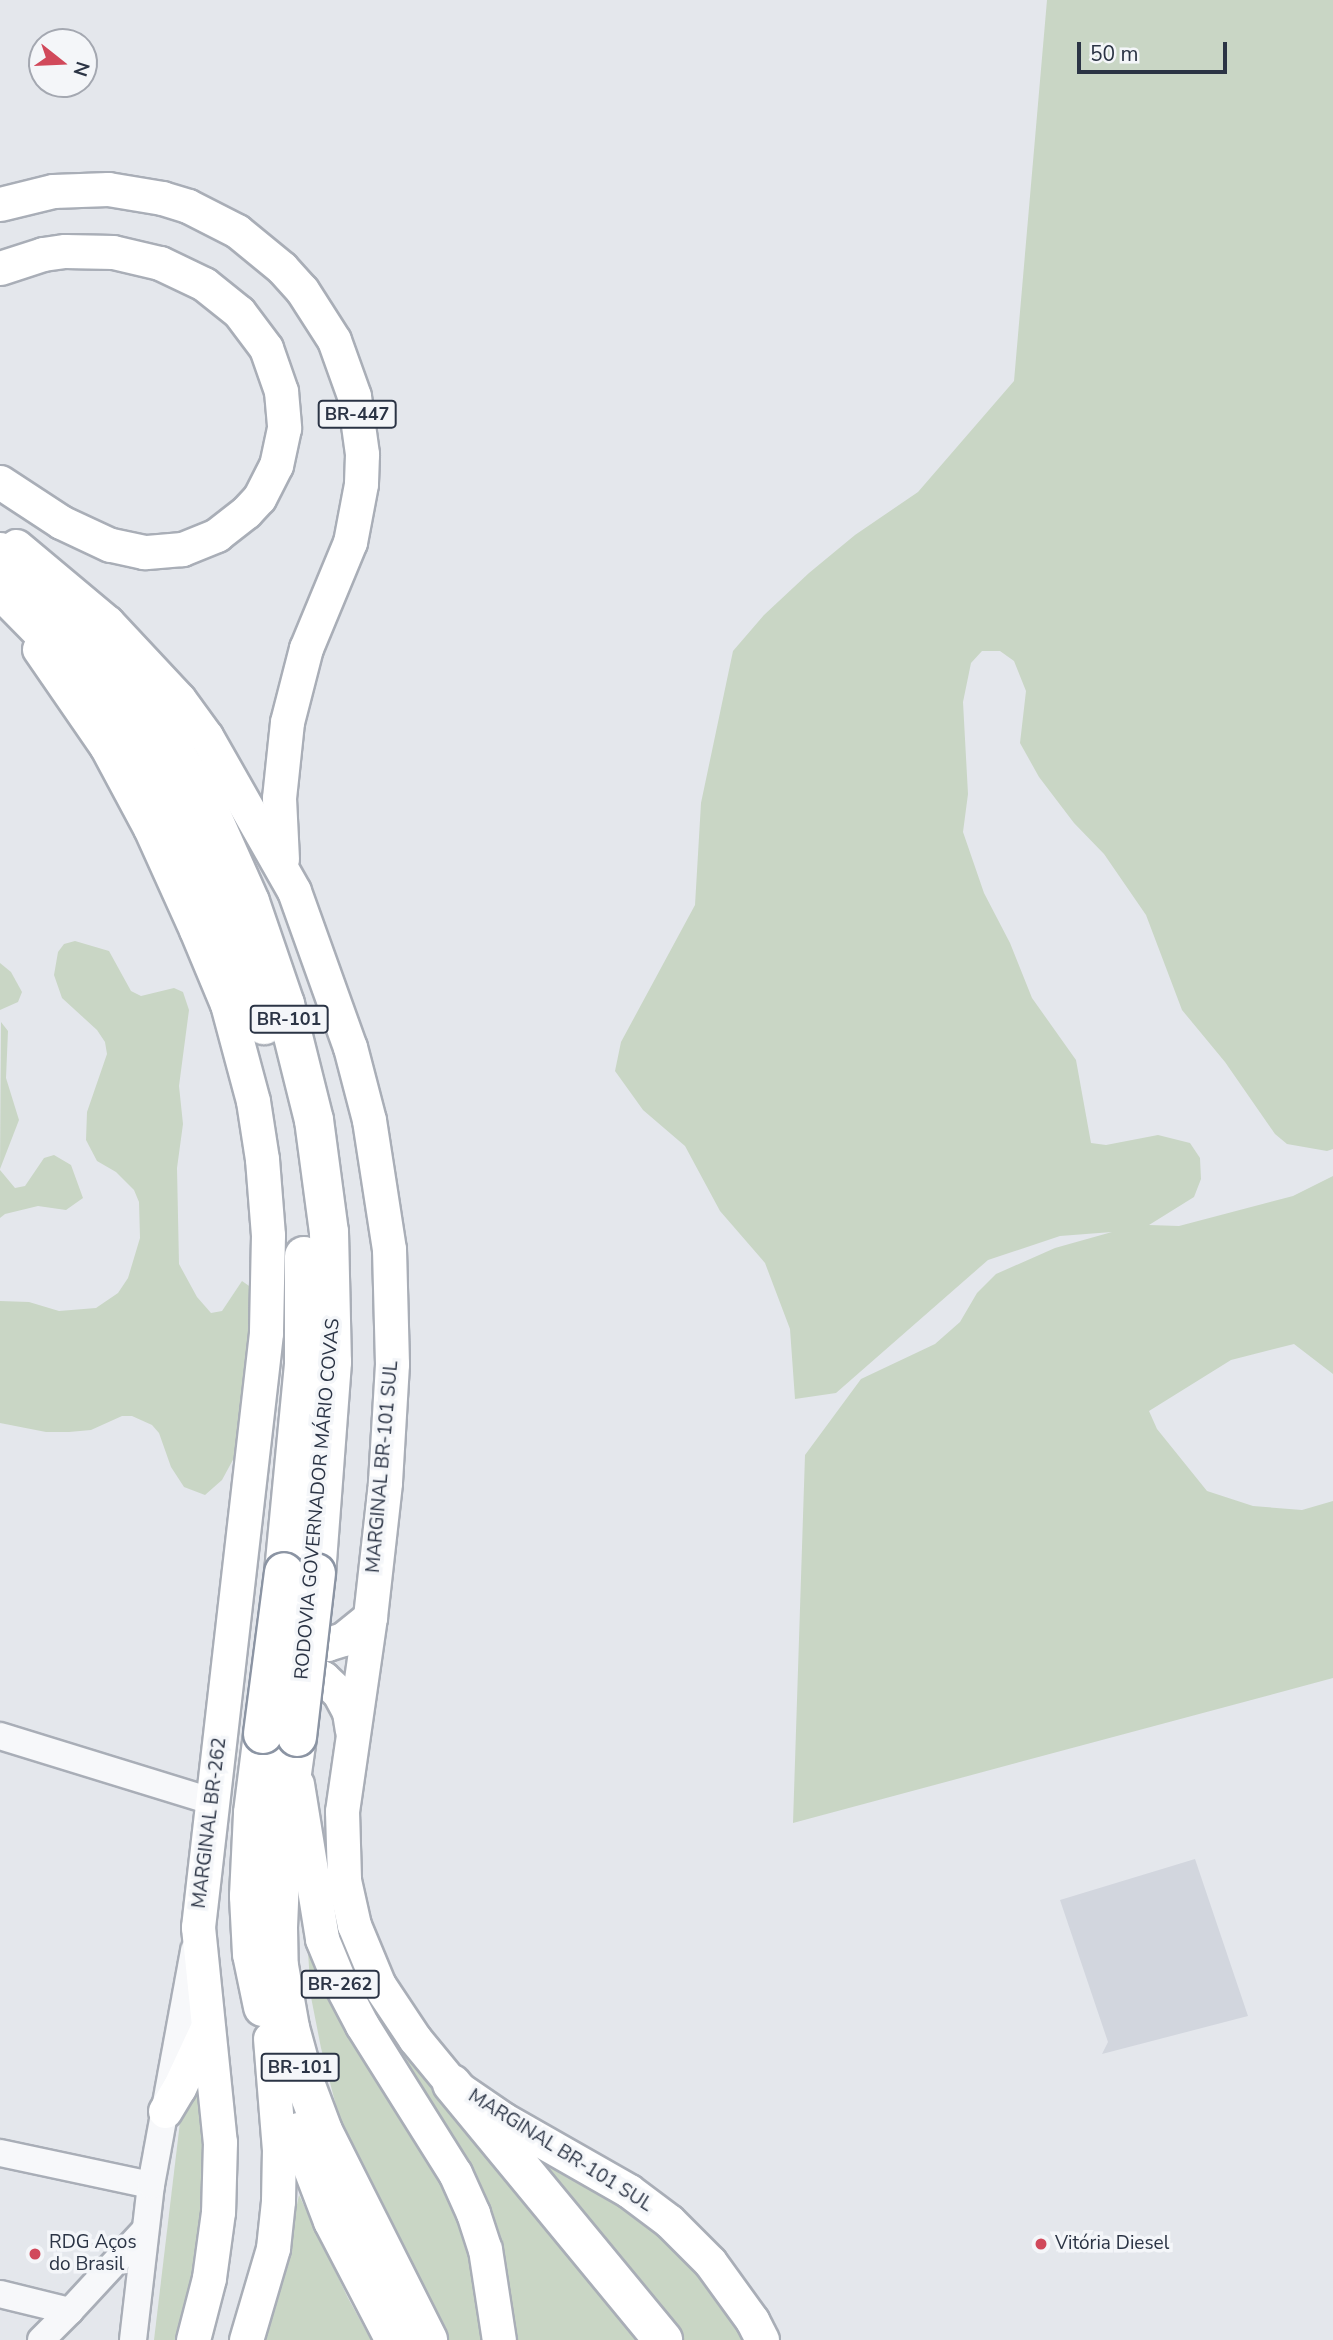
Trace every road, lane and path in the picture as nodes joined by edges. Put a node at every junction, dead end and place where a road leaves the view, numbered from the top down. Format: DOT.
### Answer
graph roads {
  1 [pos="0,204"];
  2 [pos="0,268"];
  3 [pos="0,482"];
  4 [pos="0,535"];
  5 [pos="0,552"];
  6 [pos="0,591"];
  7 [pos="284,872"];
  8 [pos="300,1573"];
  9 [pos="240,1577"];
  10 [pos="370,1617"];
  11 [pos="223,1719"];
  12 [pos="352,1732"];
  13 [pos="0,1736"];
  14 [pos="285,1746"];
  15 [pos="211,1801"];
  16 [pos="198,1927"];
  17 [pos="208,2025"];
  18 [pos="270,2038"];
  19 [pos="453,2084"];
  20 [pos="165,2111"];
  21 [pos="0,2153"];
  22 [pos="151,2185"];
  23 [pos="145,2230"];
  24 [pos="0,2294"];
  25 [pos="70,2311"];
  26 [pos="41,2340"];
  27 [pos="133,2340"];
  28 [pos="193,2340"];
  29 [pos="246,2340"];
  30 [pos="394,2340"];
  31 [pos="428,2340"];
  32 [pos="499,2340"];
  33 [pos="663,2340"];
  34 [pos="762,2340"];
  1 -- 7 [label="main road, BR-447"];
  2 -- 3 [label="main road"];
  4 -- 7 [label="main road, MARGINAL BR-101 SUL"];
  5 -- 8 [label="highway, RODOVIA GOVERNADOR MÁRIO COVAS / BR-101"];
  6 -- 8 [label="highway, RODOVIA GOVERNADOR MÁRIO COVAS / BR-101"];
  6 -- 9 [label="main road, MARGINAL BR-262"];
  7 -- 10 [label="main road, MARGINAL BR-101 SUL"];
  8 -- 14 [label="highway, RODOVIA GOVERNADOR MÁRIO COVAS / BR-101, bridge"];
  9 -- 10 [label="main road"];
  9 -- 11 [label="main road, MARGINAL BR-262"];
  10 -- 12 [label="main road, MARGINAL BR-101 SUL"];
  11 -- 12 [label="main road"];
  11 -- 15 [label="main road, MARGINAL BR-262"];
  12 -- 19 [label="main road, MARGINAL BR-101 SUL"];
  13 -- 15 [label="street"];
  14 -- 18 [label="highway, RODOVIA GOVERNADOR MÁRIO COVAS / BR-101"];
  14 -- 31 [label="highway, RODOVIA GOVERNADOR MÁRIO COVAS / BR-101"];
  14 -- 32 [label="main road, BR-262"];
  15 -- 16 [label="main road, MARGINAL BR-262"];
  16 -- 17 [label="main road, MARGINAL BR-262"];
  16 -- 20 [label="street"];
  17 -- 20 [label="main road"];
  17 -- 28 [label="main road, MARGINAL BR-262"];
  18 -- 29 [label="main road"];
  18 -- 30 [label="highway, RODOVIA GOVERNADOR MÁRIO COVAS / BR-101"];
  19 -- 33 [label="highway"];
  19 -- 34 [label="main road, MARGINAL BR-101 SUL"];
  20 -- 22 [label="street"];
  21 -- 22 [label="street"];
  22 -- 23 [label="street"];
  23 -- 25 [label="street"];
  23 -- 27 [label="street"];
  24 -- 25 [label="street"];
  25 -- 26 [label="street"];
}
